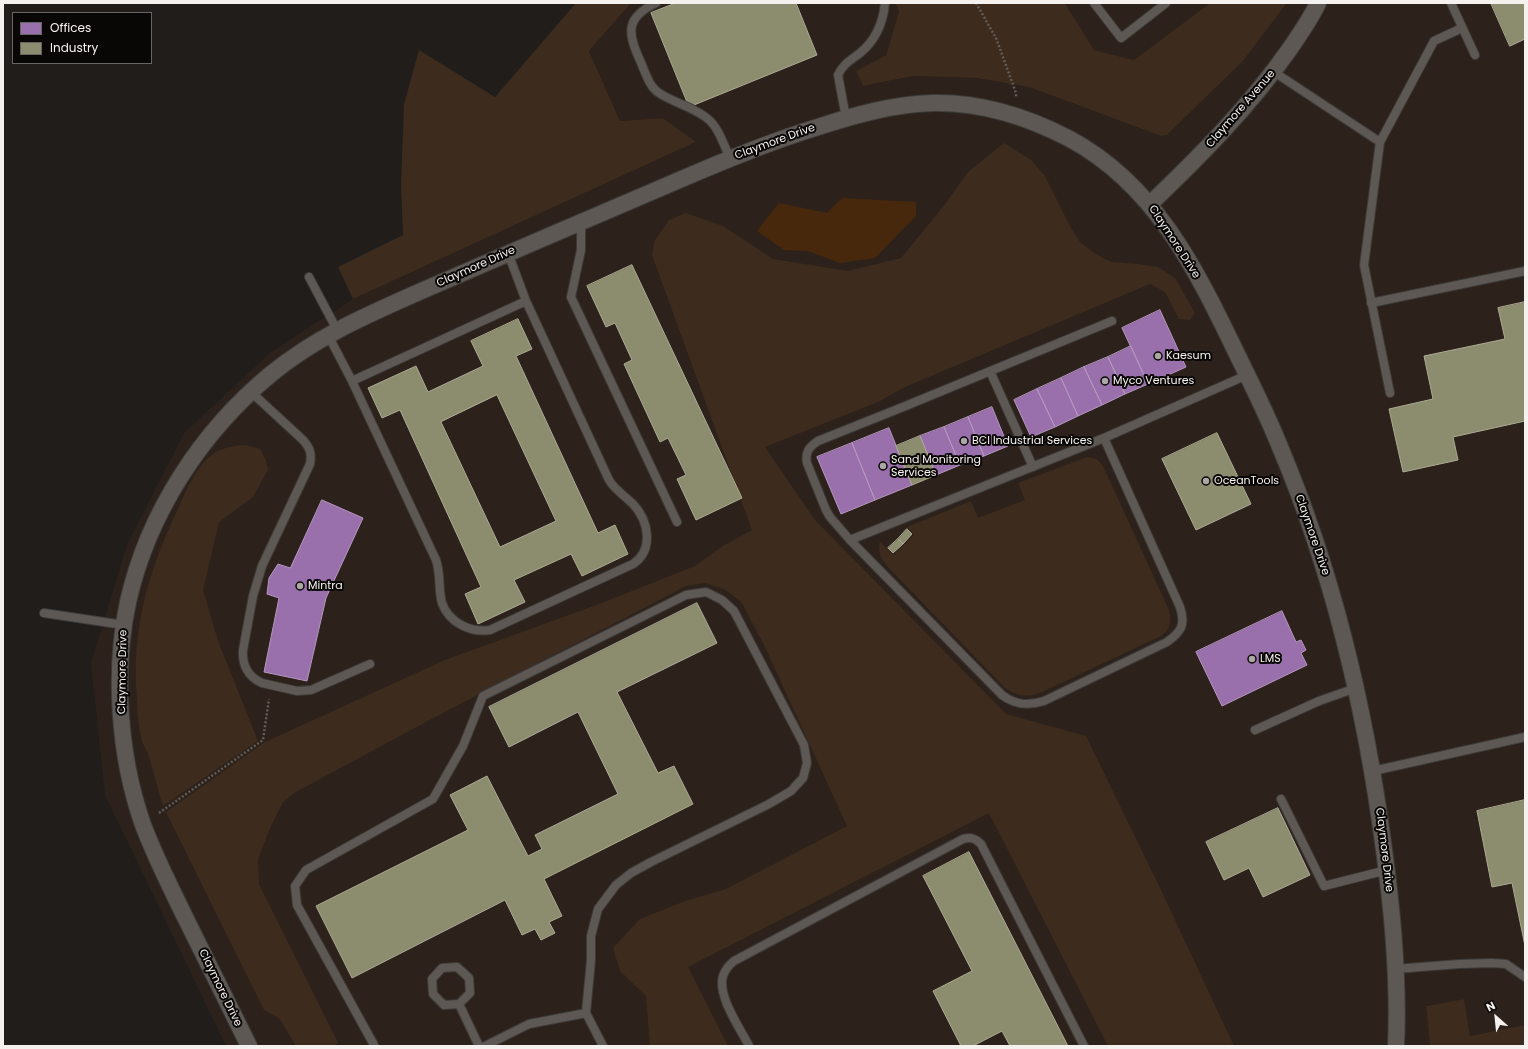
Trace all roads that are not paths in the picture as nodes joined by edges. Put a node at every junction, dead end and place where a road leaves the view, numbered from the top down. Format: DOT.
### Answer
graph roads {
  1 [pos="656,3"];
  2 [pos="885,3"];
  3 [pos="1094,3"];
  4 [pos="1166,3"];
  5 [pos="1318,3"];
  6 [pos="1451,3"];
  7 [pos="1462,28"];
  8 [pos="1475,56"];
  9 [pos="1274,72"];
  10 [pos="846,118"];
  11 [pos="1380,142"];
  12 [pos="730,158"];
  13 [pos="1150,204"];
  14 [pos="581,222"];
  15 [pos="508,253"];
  16 [pos="1525,271"];
  17 [pos="309,276"];
  18 [pos="526,301"];
  19 [pos="1371,303"];
  20 [pos="1112,321"];
  21 [pos="333,332"];
  22 [pos="990,371"];
  23 [pos="1247,376"];
  24 [pos="352,381"];
  25 [pos="251,392"];
  26 [pos="1390,394"];
  27 [pos="1104,438"];
  28 [pos="1034,467"];
  29 [pos="677,522"];
  30 [pos="850,540"];
  31 [pos="44,613"];
  32 [pos="124,625"];
  33 [pos="370,664"];
  34 [pos="1356,688"];
  35 [pos="1255,730"];
  36 [pos="1525,737"];
  37 [pos="1373,771"];
  38 [pos="1281,799"];
  39 [pos="1387,870"];
  40 [pos="1395,969"];
  41 [pos="1525,977"];
  42 [pos="459,1004"];
  43 [pos="586,1013"];
  44 [pos="249,1046"];
  45 [pos="374,1046"];
  46 [pos="479,1046"];
  47 [pos="485,1046"];
  48 [pos="603,1046"];
  49 [pos="749,1046"];
  50 [pos="1084,1046"];
  51 [pos="1396,1046"];
  1 -- 12 [label="lane"];
  2 -- 10 [label="lane"];
  3 -- 4 [label="lane"];
  5 -- 9 [label="street, Claymore Avenue"];
  6 -- 7 [label="lane"];
  7 -- 8 [label="lane"];
  7 -- 11 [label="lane"];
  9 -- 11 [label="lane"];
  9 -- 13 [label="street, Claymore Avenue"];
  10 -- 12 [label="street, Claymore Drive"];
  10 -- 13 [label="street, Claymore Drive"];
  11 -- 19 [label="lane"];
  12 -- 14 [label="street, Claymore Drive"];
  13 -- 23 [label="street, Claymore Drive"];
  14 -- 15 [label="street, Claymore Drive"];
  14 -- 29 [label="lane"];
  15 -- 18 [label="lane"];
  15 -- 21 [label="street, Claymore Drive"];
  16 -- 19 [label="lane"];
  17 -- 21 [label="lane"];
  18 -- 24 [label="lane"];
  18 -- 24 [label="lane"];
  19 -- 26 [label="lane"];
  20 -- 22 [label="lane"];
  21 -- 24 [label="lane"];
  21 -- 25 [label="street, Claymore Drive"];
  22 -- 28 [label="lane"];
  22 -- 30 [label="lane"];
  23 -- 27 [label="lane"];
  23 -- 34 [label="street, Claymore Drive"];
  25 -- 32 [label="street, Claymore Drive"];
  25 -- 33 [label="lane"];
  27 -- 28 [label="lane"];
  27 -- 30 [label="lane"];
  28 -- 30 [label="lane"];
  31 -- 32 [label="lane"];
  32 -- 44 [label="street, Claymore Drive"];
  34 -- 35 [label="lane"];
  34 -- 37 [label="street, Claymore Drive"];
  36 -- 37 [label="lane"];
  37 -- 39 [label="street, Claymore Drive"];
  38 -- 39 [label="lane"];
  39 -- 40 [label="street, Claymore Drive"];
  40 -- 41 [label="lane"];
  40 -- 51 [label="street, Claymore Drive"];
  42 -- 42 [label="lane"];
  42 -- 46 [label="lane"];
  43 -- 45 [label="lane"];
  43 -- 47 [label="lane"];
  43 -- 48 [label="lane"];
  49 -- 50 [label="lane"];
}
